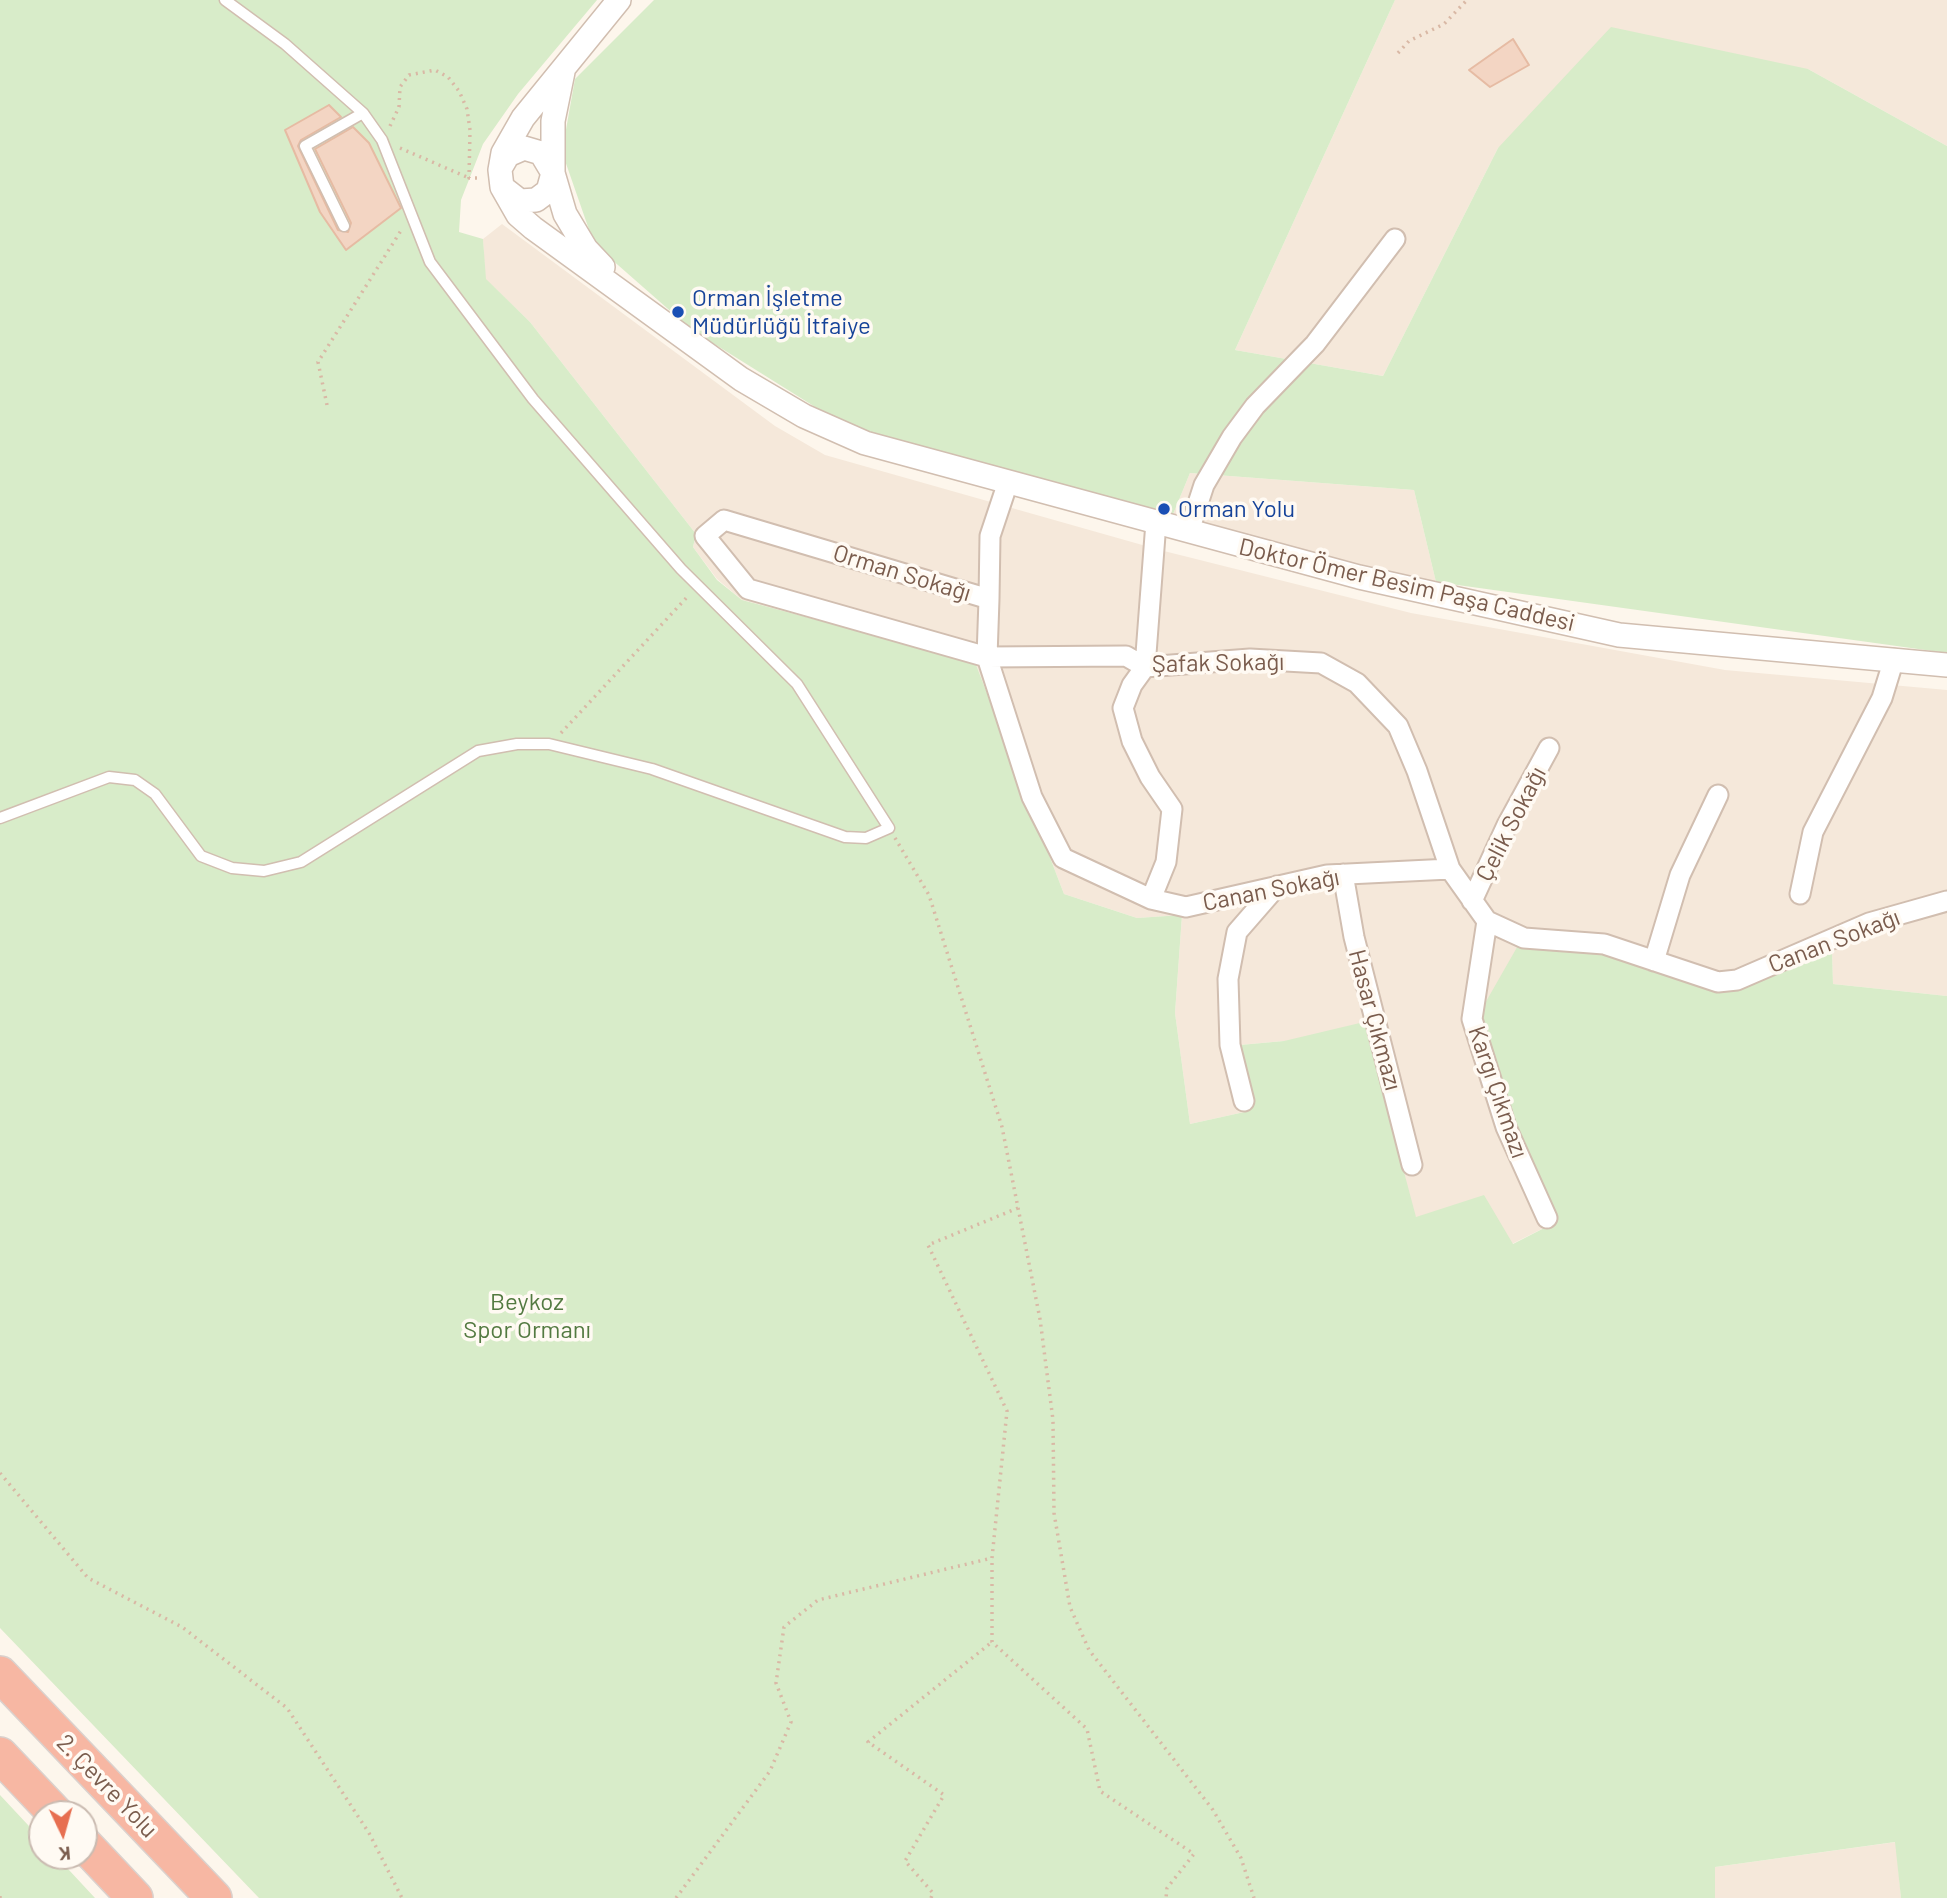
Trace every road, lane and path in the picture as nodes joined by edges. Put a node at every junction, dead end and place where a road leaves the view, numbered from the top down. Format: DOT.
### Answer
graph roads {
  1 [pos="225,0"];
  2 [pos="619,0"];
  3 [pos="1467,0"];
  4 [pos="1398,53"];
  5 [pos="564,69"];
  6 [pos="363,113"];
  7 [pos="382,139"];
  8 [pos="553,173"];
  9 [pos="469,178"];
  10 [pos="500,179"];
  11 [pos="410,216"];
  12 [pos="344,226"];
  13 [pos="1395,239"];
  14 [pos="626,293"];
  15 [pos="327,405"];
  16 [pos="1008,482"];
  17 [pos="1156,522"];
  18 [pos="1189,531"];
  19 [pos="698,586"];
  20 [pos="748,589"];
  21 [pos="989,599"];
  22 [pos="988,657"];
  23 [pos="1894,659"];
  24 [pos="1947,665"];
  25 [pos="1145,667"];
  26 [pos="549,744"];
  27 [pos="1549,748"];
  28 [pos="1718,795"];
  29 [pos="0,818"];
  30 [pos="889,828"];
  31 [pos="1450,869"];
  32 [pos="1343,874"];
  33 [pos="1277,886"];
  34 [pos="1800,894"];
  35 [pos="1151,899"];
  36 [pos="1472,901"];
  37 [pos="1947,901"];
  38 [pos="1487,921"];
  39 [pos="1654,961"];
  40 [pos="1244,1101"];
  41 [pos="1412,1165"];
  42 [pos="1018,1208"];
  43 [pos="1547,1218"];
  44 [pos="0,1473"];
  45 [pos="992,1558"];
  46 [pos="992,1642"];
  47 [pos="0,1674"];
  48 [pos="0,1755"];
  49 [pos="43,1800"];
  50 [pos="98,1859"];
  51 [pos="135,1898"];
  52 [pos="214,1898"];
  53 [pos="402,1898"];
  54 [pos="676,1898"];
  55 [pos="930,1898"];
  56 [pos="1167,1898"];
  57 [pos="1254,1898"];
  1 -- 6 [label="lane"];
  2 -- 5 [label="street"];
  3 -- 4 [label="path"];
  5 -- 8 [label="street"];
  5 -- 10 [label="street"];
  6 -- 7 [label="lane"];
  6 -- 12 [label="lane"];
  7 -- 9 [label="path"];
  7 -- 9 [label="path"];
  7 -- 11 [label="lane"];
  8 -- 10 [label="street"];
  8 -- 10 [label="street"];
  8 -- 14 [label="street"];
  9 -- 10 [label="path"];
  10 -- 14 [label="street, Doktor Ömer Besim Paşa Caddesi"];
  11 -- 15 [label="path"];
  11 -- 19 [label="lane"];
  13 -- 18 [label="street"];
  14 -- 16 [label="street, Doktor Ömer Besim Paşa Caddesi"];
  16 -- 17 [label="street, Doktor Ömer Besim Paşa Caddesi"];
  16 -- 21 [label="street, Orman Sokağı"];
  17 -- 18 [label="street, Doktor Ömer Besim Paşa Caddesi"];
  17 -- 25 [label="street"];
  18 -- 23 [label="street, Doktor Ömer Besim Paşa Caddesi"];
  19 -- 26 [label="path"];
  19 -- 30 [label="lane"];
  20 -- 21 [label="street, Orman Sokağı"];
  20 -- 22 [label="street, Şafak Sokağı"];
  21 -- 22 [label="street, Canan Sokağı"];
  22 -- 25 [label="street, Şafak Sokağı"];
  22 -- 35 [label="street, Canan Sokağı"];
  23 -- 24 [label="street, Doktor Ömer Besim Paşa Caddesi"];
  23 -- 34 [label="street"];
  25 -- 31 [label="street, Şafak Sokağı"];
  25 -- 35 [label="street"];
  26 -- 29 [label="lane"];
  26 -- 30 [label="lane"];
  27 -- 36 [label="street, Çelik Sokağı"];
  28 -- 39 [label="street"];
  30 -- 42 [label="path"];
  31 -- 32 [label="street, Canan Sokağı"];
  31 -- 36 [label="street, Canan Sokağı"];
  32 -- 33 [label="street, Canan Sokağı"];
  32 -- 41 [label="street, Hasar Çıkmazı"];
  33 -- 35 [label="street, Canan Sokağı"];
  33 -- 40 [label="street"];
  36 -- 38 [label="street, Canan Sokağı"];
  37 -- 39 [label="street, Canan Sokağı"];
  38 -- 39 [label="street, Canan Sokağı"];
  38 -- 43 [label="street, Kargı Çıkmazı"];
  42 -- 45 [label="path"];
  42 -- 57 [label="path"];
  44 -- 53 [label="path"];
  45 -- 46 [label="path"];
  45 -- 54 [label="path"];
  46 -- 55 [label="path"];
  46 -- 56 [label="path"];
  47 -- 52 [label="highway, 2. Çevre Yolu"];
  48 -- 49 [label="highway"];
  50 -- 51 [label="highway"];
}
